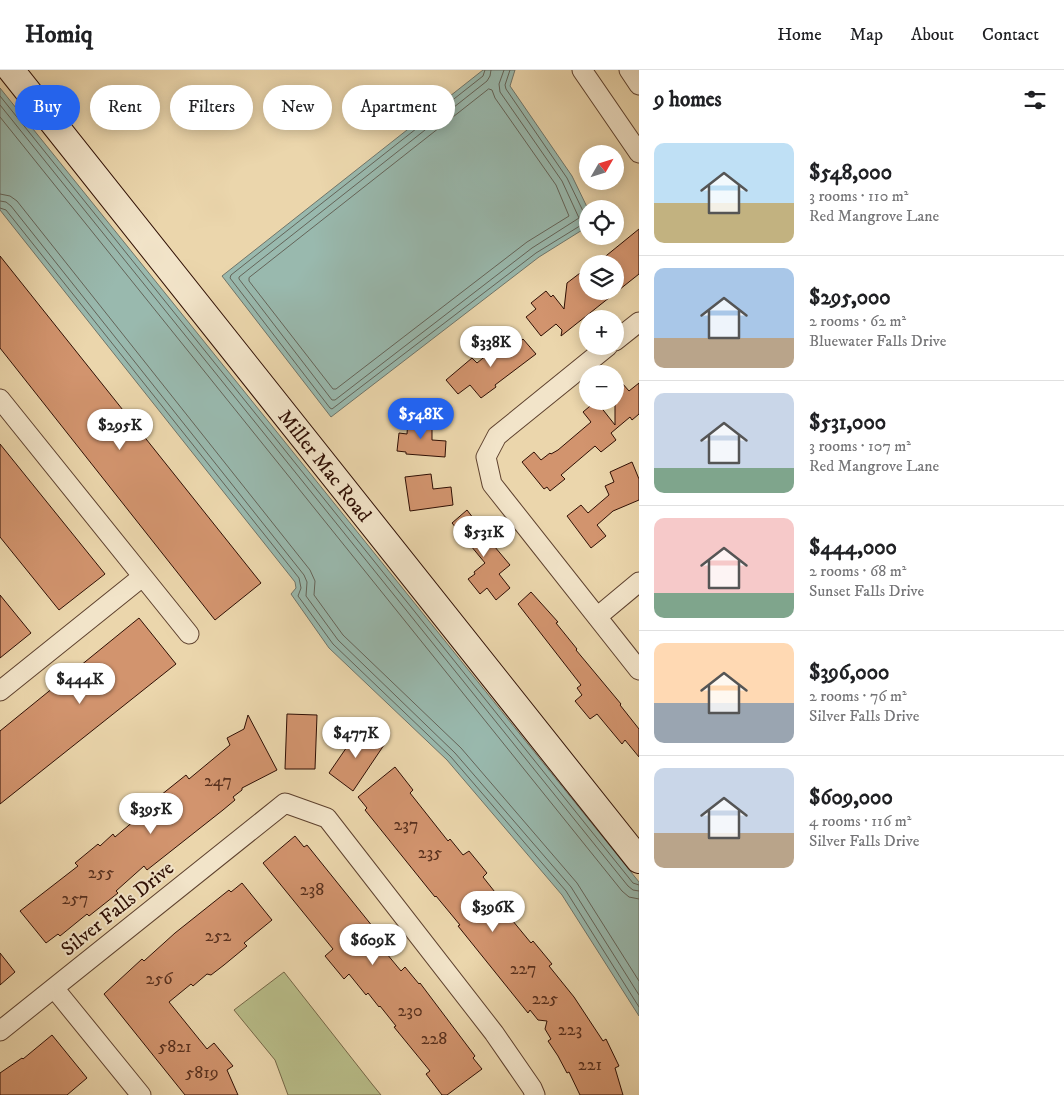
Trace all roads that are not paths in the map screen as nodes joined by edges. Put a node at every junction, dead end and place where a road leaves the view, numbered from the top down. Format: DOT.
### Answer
graph roads {
  1 [pos="11,70"];
  2 [pos="582,70"];
  3 [pos="629,70"];
  4 [pos="639,85"];
  5 [pos="639,153"];
  6 [pos="639,322"];
  7 [pos="624,334"];
  8 [pos="597,355"];
  9 [pos="0,399"];
  10 [pos="142,577"];
  11 [pos="639,582"];
  12 [pos="597,617"];
  13 [pos="189,634"];
  14 [pos="639,670"];
  15 [pos="0,691"];
  16 [pos="639,860"];
  17 [pos="54,988"];
  18 [pos="0,1031"];
  19 [pos="142,1095"];
  20 [pos="535,1095"];
  1 -- 16 [label="street, Miller Mac Road"];
  2 -- 5 [label="street"];
  3 -- 4 [label="street"];
  6 -- 7 [label="street"];
  8 -- 12 [label="street"];
  9 -- 10 [label="street"];
  10 -- 13 [label="street"];
  10 -- 15 [label="street"];
  11 -- 12 [label="street"];
  12 -- 14 [label="street"];
  17 -- 18 [label="street, Silver Falls Drive"];
  17 -- 19 [label="street"];
  17 -- 20 [label="street, Silver Falls Drive"];
}
